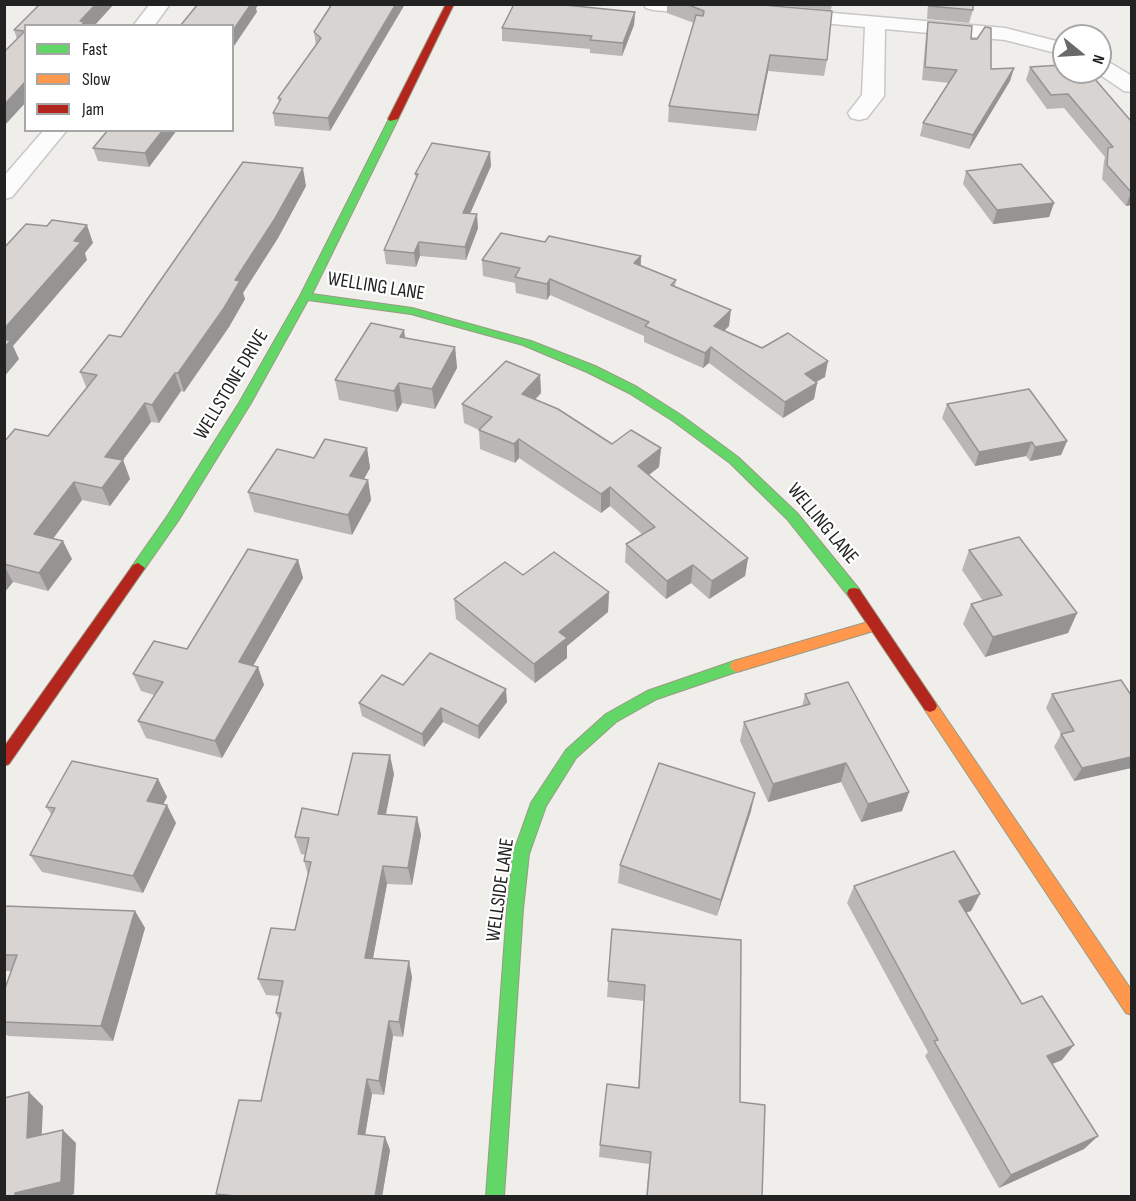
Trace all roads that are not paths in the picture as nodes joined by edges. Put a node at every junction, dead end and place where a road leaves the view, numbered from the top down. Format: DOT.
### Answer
graph roads {
  1 [pos="161,4"];
  2 [pos="450,4"];
  3 [pos="653,4"];
  4 [pos="735,11"];
  5 [pos="770,14"];
  6 [pos="875,22"];
  7 [pos="145,24"];
  8 [pos="1052,46"];
  9 [pos="1112,73"];
  10 [pos="1131,86"];
  11 [pos="859,113"];
  12 [pos="54,132"];
  13 [pos="4,192"];
  14 [pos="305,296"];
  15 [pos="875,625"];
  16 [pos="4,760"];
  17 [pos="1131,1008"];
  18 [pos="495,1197"];
  1 -- 7 [label="street"];
  2 -- 14 [label="street, WELLSTONE DRIVE"];
  3 -- 4 [label="street"];
  5 -- 6 [label="street"];
  6 -- 8 [label="street"];
  6 -- 11 [label="street"];
  9 -- 10 [label="street"];
  12 -- 13 [label="street"];
  14 -- 15 [label="street, WELLING LANE"];
  14 -- 16 [label="street, WELLSTONE DRIVE"];
  15 -- 17 [label="street, WELLING LANE"];
  15 -- 18 [label="street, WELLSIDE LANE"];
}
